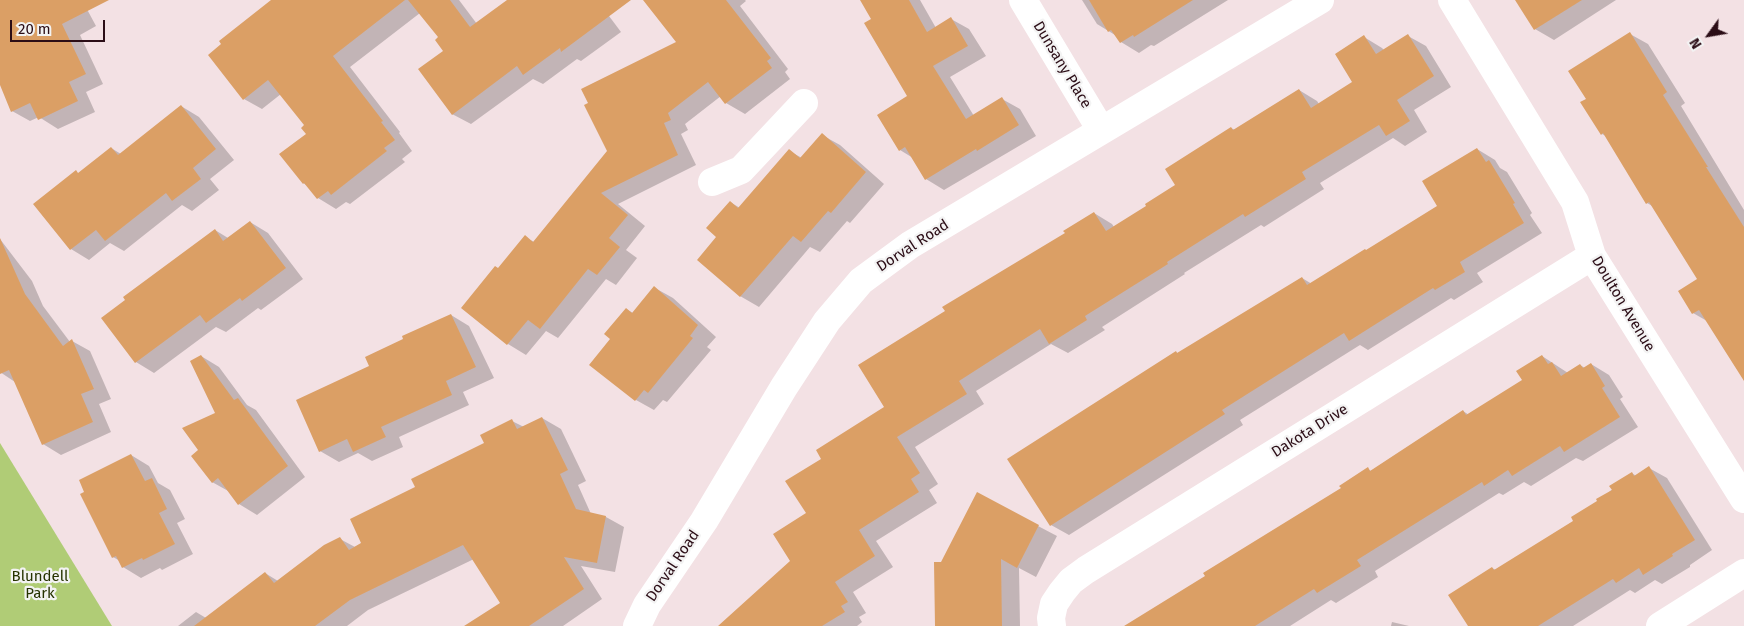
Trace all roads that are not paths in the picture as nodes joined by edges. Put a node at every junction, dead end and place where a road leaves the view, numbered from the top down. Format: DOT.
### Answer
graph roads {
  1 [pos="1023,0"];
  2 [pos="1320,0"];
  3 [pos="1452,0"];
  4 [pos="804,102"];
  5 [pos="1101,130"];
  6 [pos="712,182"];
  7 [pos="1592,256"];
  8 [pos="1744,499"];
  9 [pos="1744,573"];
  10 [pos="636,626"];
  11 [pos="1052,626"];
  12 [pos="1660,626"];
  1 -- 5 [label="street, Dunsany Place"];
  2 -- 5 [label="street, Dorval Road"];
  3 -- 7 [label="street, Doulton Avenue"];
  4 -- 6 [label="street"];
  5 -- 10 [label="street, Dorval Road"];
  7 -- 8 [label="street, Doulton Avenue"];
  7 -- 11 [label="street, Dakota Drive"];
  9 -- 12 [label="street"];
}
